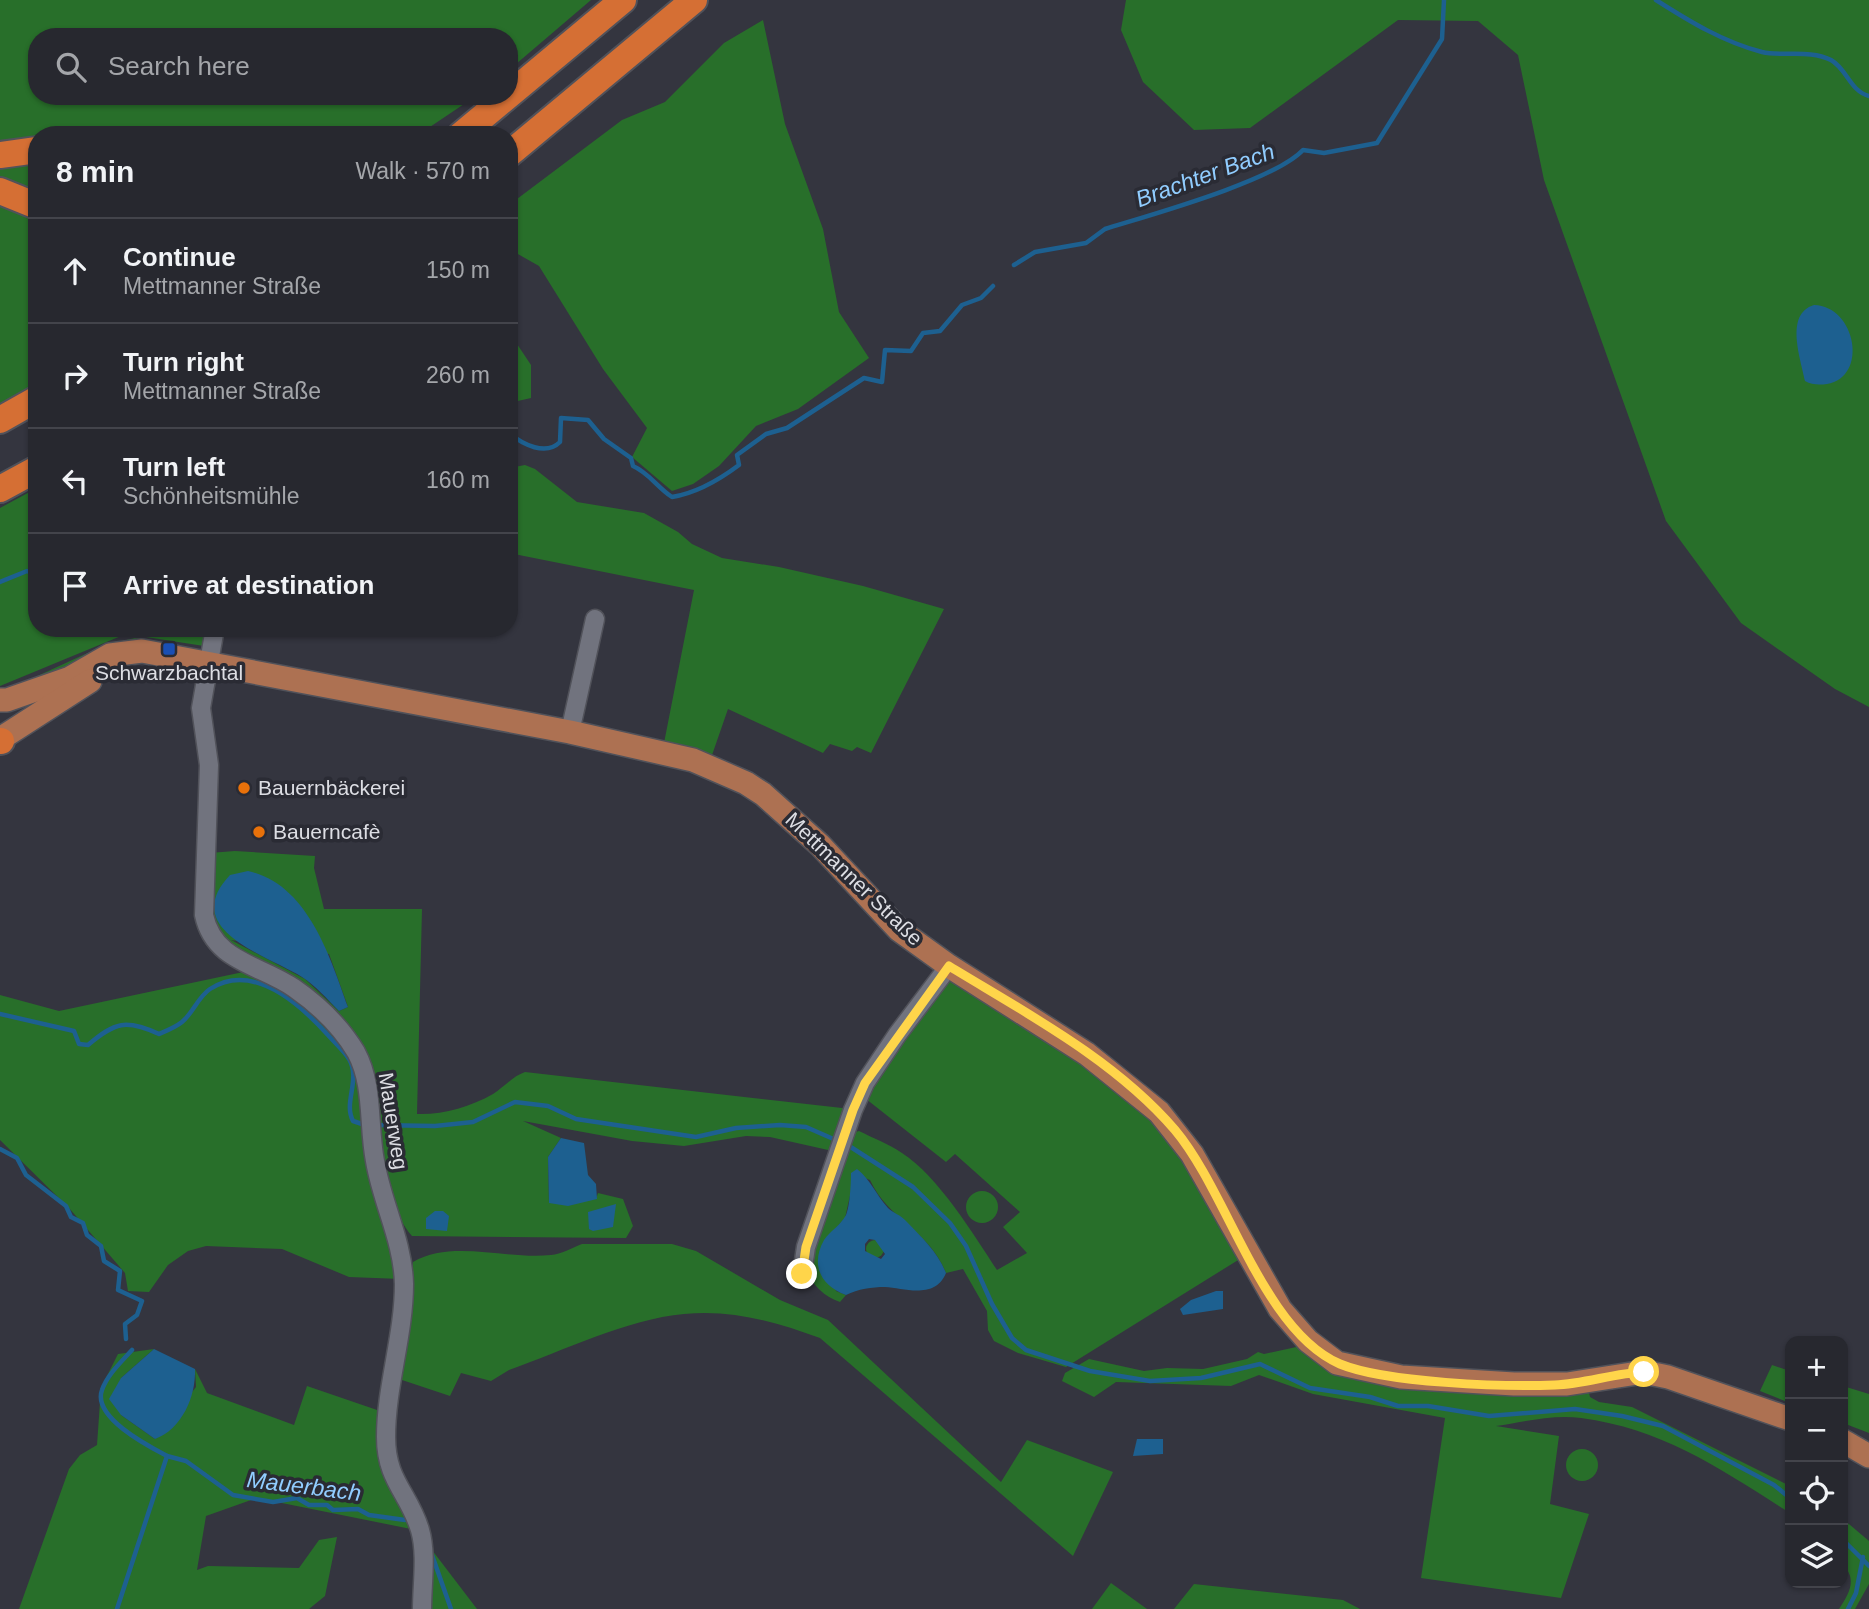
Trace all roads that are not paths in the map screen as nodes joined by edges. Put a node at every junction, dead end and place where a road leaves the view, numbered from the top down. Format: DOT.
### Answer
graph roads {
  1 [pos="623,0"];
  2 [pos="694,0"];
  3 [pos="518,90"];
  4 [pos="500,105"];
  5 [pos="497,108"];
  6 [pos="462,126"];
  7 [pos="473,126"];
  8 [pos="518,147"];
  9 [pos="28,151"];
  10 [pos="0,155"];
  11 [pos="0,191"];
  12 [pos="28,202"];
  13 [pos="28,404"];
  14 [pos="0,420"];
  15 [pos="28,421"];
  16 [pos="0,436"];
  17 [pos="28,474"];
  18 [pos="0,489"];
  19 [pos="595,619"];
  20 [pos="213,637"];
  21 [pos="161,656"];
  22 [pos="207,664"];
  23 [pos="71,678"];
  24 [pos="0,700"];
  25 [pos="0,717"];
  26 [pos="569,732"];
  27 [pos="0,740"];
  28 [pos="949,966"];
  29 [pos="802,1274"];
  30 [pos="1785,1417"];
  31 [pos="1848,1444"];
  32 [pos="1869,1456"];
  33 [pos="422,1609"];
  1 -- 3 [label="highway"];
  2 -- 8 [label="highway"];
  4 -- 5 [label="highway"];
  5 -- 6 [label="highway"];
  5 -- 7 [label="highway"];
  9 -- 10 [label="highway"];
  11 -- 12 [label="highway"];
  13 -- 14 [label="highway"];
  15 -- 16 [label="highway"];
  17 -- 18 [label="highway"];
  19 -- 26 [label="street"];
  20 -- 22 [label="street"];
  21 -- 22 [label="main road, Mettmanner Straße"];
  21 -- 23 [label="main road, Mettmanner Straße"];
  21 -- 27 [label="main road, Mettmanner Straße"];
  22 -- 26 [label="main road, Mettmanner Straße"];
  22 -- 33 [label="street, Mauerweg"];
  23 -- 24 [label="main road, Mettmanner Straße"];
  23 -- 25 [label="main road"];
  26 -- 28 [label="main road, Mettmanner Straße"];
  28 -- 29 [label="street"];
  28 -- 30 [label="main road, Mettmanner Straße"];
  31 -- 32 [label="main road"];
}
